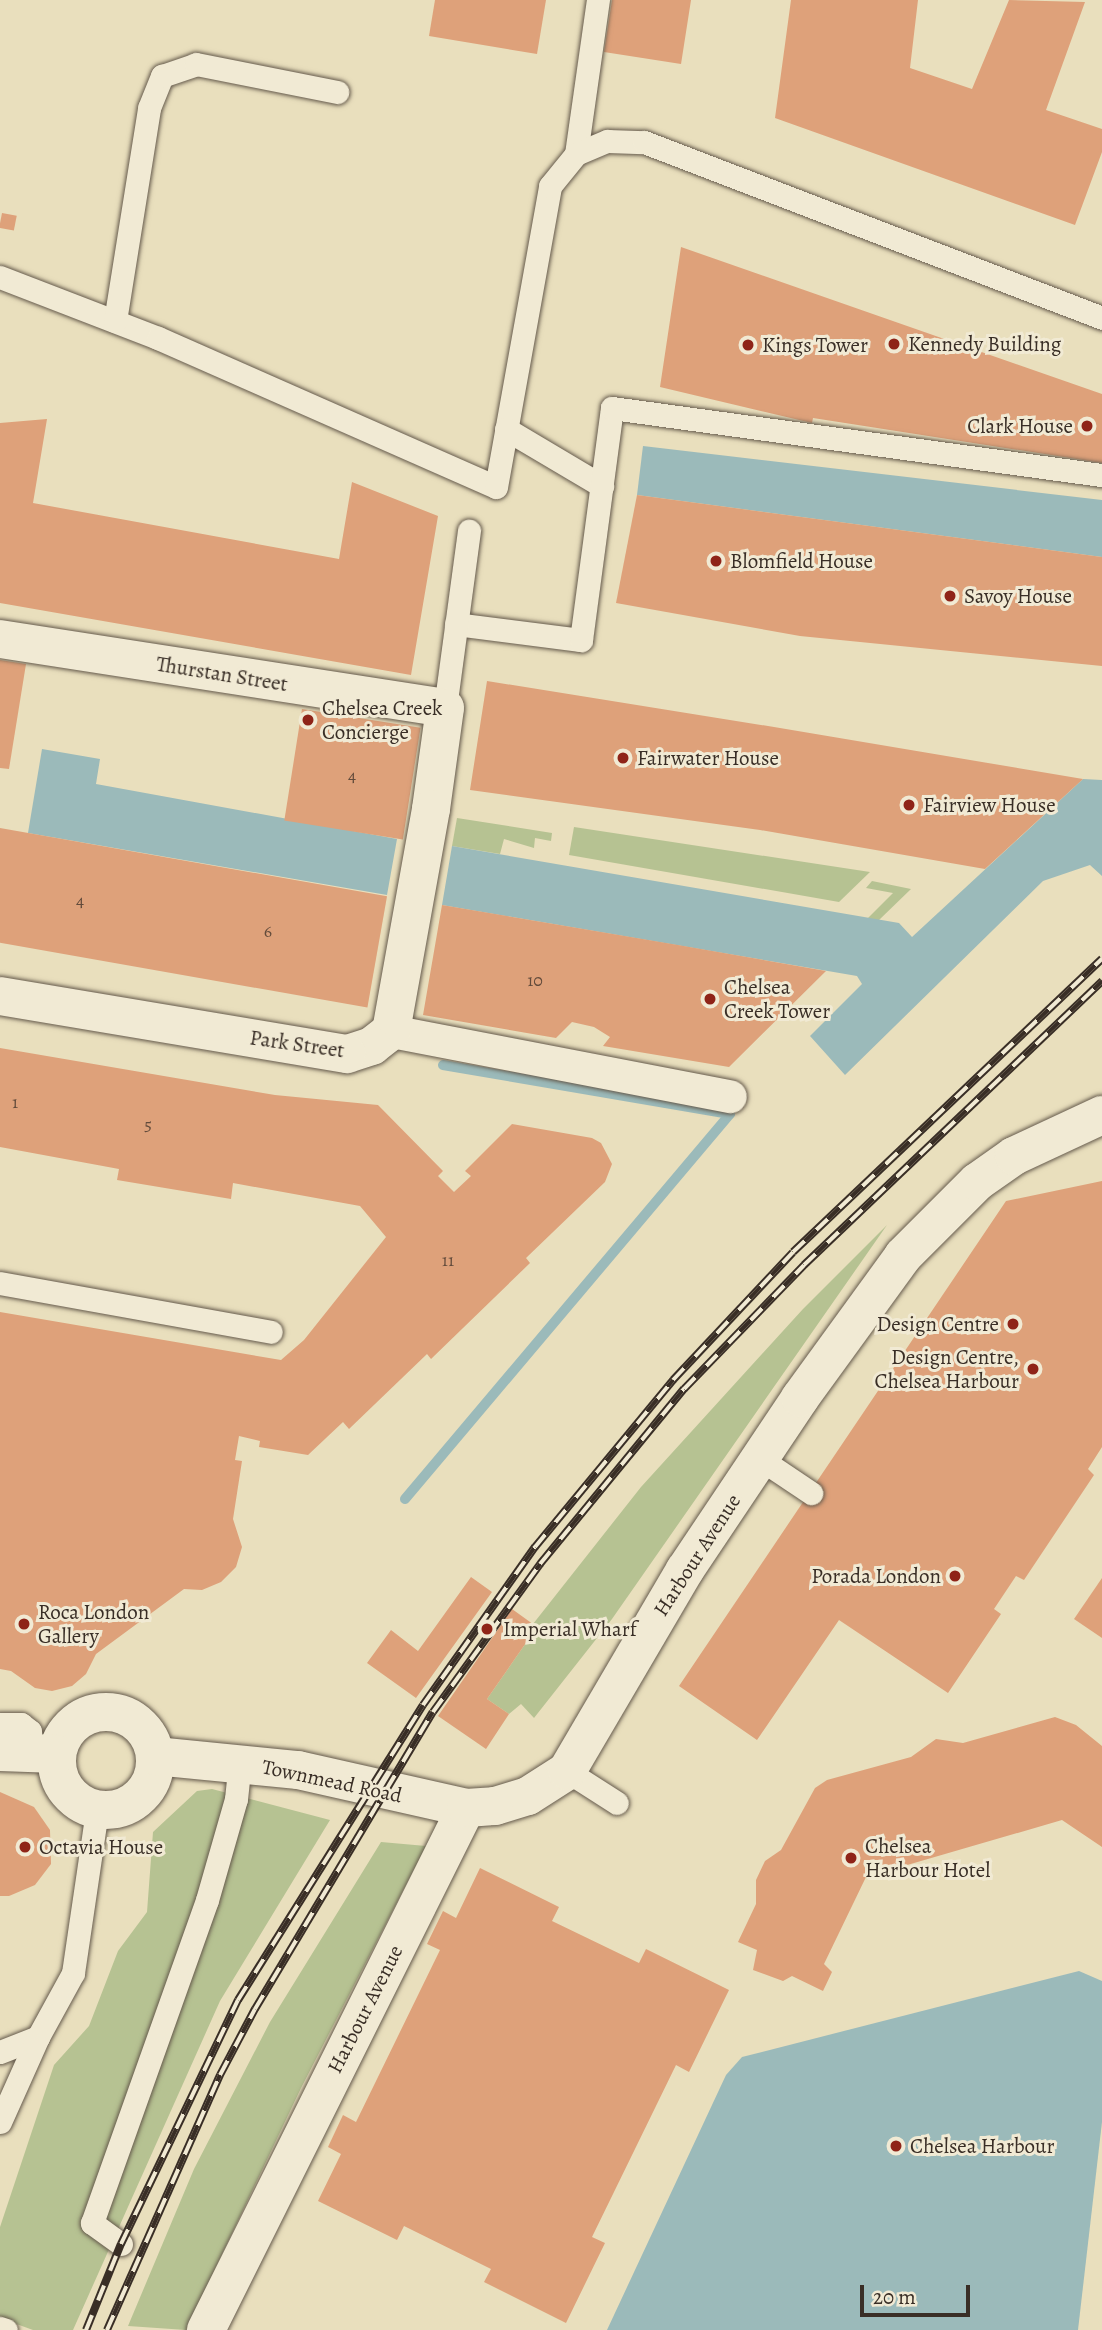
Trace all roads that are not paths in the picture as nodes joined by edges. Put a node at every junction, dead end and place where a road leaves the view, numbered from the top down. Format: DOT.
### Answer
graph roads {
  1 [pos="598,0"];
  2 [pos="337,92"];
  3 [pos="576,154"];
  4 [pos="0,277"];
  5 [pos="1102,318"];
  6 [pos="114,321"];
  7 [pos="506,429"];
  8 [pos="1102,475"];
  9 [pos="602,486"];
  10 [pos="469,531"];
  11 [pos="456,624"];
  12 [pos="0,639"];
  13 [pos="444,709"];
  14 [pos="0,996"];
  15 [pos="391,1031"];
  16 [pos="730,1096"];
  17 [pos="1102,1115"];
  18 [pos="0,1283"];
  19 [pos="271,1332"];
  20 [pos="760,1458"];
  21 [pos="811,1493"];
  22 [pos="0,1724"];
  23 [pos="29,1753"];
  24 [pos="155,1756"];
  25 [pos="240,1763"];
  26 [pos="567,1771"];
  27 [pos="617,1803"];
  28 [pos="466,1808"];
  29 [pos="97,1810"];
  30 [pos="38,2037"];
  31 [pos="0,2052"];
  32 [pos="0,2122"];
  33 [pos="121,2244"];
  34 [pos="0,2328"];
  35 [pos="6,2330"];
  36 [pos="206,2330"];
  1 -- 3 [label="lane"];
  2 -- 6 [label="lane"];
  3 -- 5 [label="lane"];
  3 -- 7 [label="lane"];
  4 -- 6 [label="lane"];
  6 -- 7 [label="lane"];
  7 -- 9 [label="lane"];
  8 -- 9 [label="lane"];
  9 -- 11 [label="lane"];
  10 -- 11 [label="lane"];
  11 -- 13 [label="lane"];
  12 -- 13 [label="street, Thurstan Street"];
  13 -- 15 [label="street"];
  14 -- 15 [label="street, Park Street"];
  15 -- 16 [label="street"];
  17 -- 20 [label="street, Harbour Avenue"];
  18 -- 19 [label="lane"];
  20 -- 21 [label="lane"];
  20 -- 26 [label="street, Harbour Avenue"];
  22 -- 23 [label="lane"];
  23 -- 24 [label="street"];
  23 -- 29 [label="street"];
  24 -- 25 [label="street, Townmead Road"];
  24 -- 29 [label="street"];
  25 -- 28 [label="street, Townmead Road"];
  25 -- 33 [label="lane"];
  26 -- 27 [label="lane"];
  26 -- 28 [label="street, Harbour Avenue"];
  28 -- 36 [label="street, Harbour Avenue"];
  29 -- 30 [label="lane"];
  30 -- 31 [label="lane"];
  30 -- 32 [label="lane"];
  34 -- 35 [label="lane"];
}
